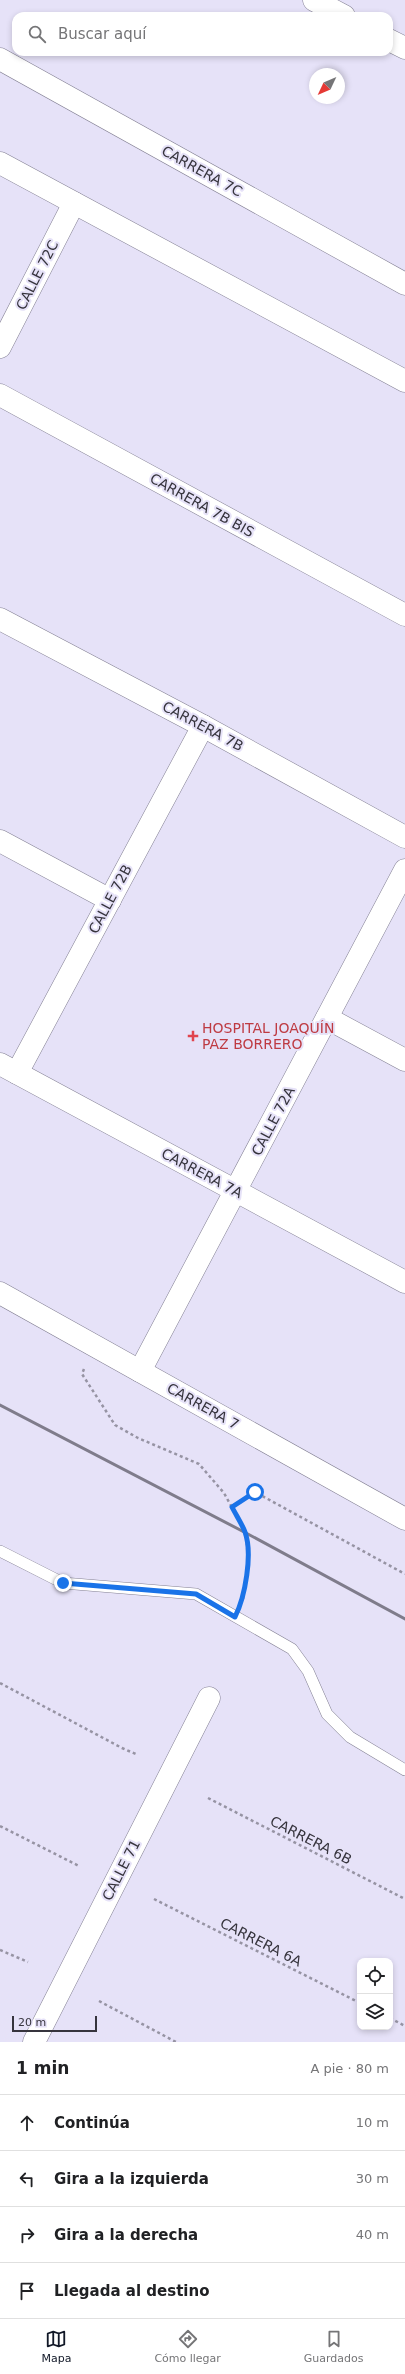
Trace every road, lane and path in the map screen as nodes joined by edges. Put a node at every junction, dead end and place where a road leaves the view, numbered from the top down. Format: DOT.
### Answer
graph roads {
  1 [pos="314,0"];
  2 [pos="336,12"];
  3 [pos="393,42"];
  4 [pos="405,48"];
  5 [pos="0,59"];
  6 [pos="0,163"];
  7 [pos="74,203"];
  8 [pos="405,284"];
  9 [pos="0,347"];
  10 [pos="405,382"];
  11 [pos="0,394"];
  12 [pos="405,615"];
  13 [pos="0,619"];
  14 [pos="203,726"];
  15 [pos="405,837"];
  16 [pos="0,841"];
  17 [pos="405,870"];
  18 [pos="110,900"];
  19 [pos="327,1018"];
  20 [pos="405,1060"];
  21 [pos="8,1068"];
  22 [pos="236,1191"];
  23 [pos="405,1282"];
  24 [pos="0,1292"];
  25 [pos="85,1368"];
  26 [pos="140,1371"];
  27 [pos="232,1507"];
  28 [pos="405,1519"];
  29 [pos="0,1551"];
  30 [pos="405,1574"];
  31 [pos="235,1617"];
  32 [pos="0,1683"];
  33 [pos="209,1698"];
  34 [pos="138,1755"];
  35 [pos="405,1770"];
  36 [pos="208,1798"];
  37 [pos="0,1826"];
  38 [pos="80,1866"];
  39 [pos="405,1898"];
  40 [pos="154,1899"];
  41 [pos="0,1950"];
  42 [pos="28,1962"];
  43 [pos="99,2001"];
  44 [pos="357,2001"];
  45 [pos="393,2020"];
  46 [pos="405,2026"];
  47 [pos="34,2042"];
  48 [pos="176,2042"];
  1 -- 2 [label="street"];
  3 -- 4 [label="street"];
  5 -- 8 [label="street, CARRERA 7C"];
  6 -- 7 [label="street"];
  7 -- 9 [label="street, CALLE 72C"];
  7 -- 10 [label="street"];
  11 -- 12 [label="street, CARRERA 7B BIS"];
  13 -- 14 [label="street, CARRERA 7B"];
  14 -- 15 [label="street, CARRERA 7B"];
  14 -- 18 [label="street, CALLE 72B"];
  16 -- 18 [label="street"];
  17 -- 19 [label="street, CALLE 72A"];
  18 -- 21 [label="street, CALLE 72B"];
  19 -- 20 [label="street"];
  19 -- 22 [label="street, CALLE 72A"];
  21 -- 22 [label="street, CARRERA 7A"];
  22 -- 23 [label="street, CARRERA 7A"];
  22 -- 26 [label="street, CALLE 72A"];
  24 -- 26 [label="street, CARRERA 7"];
  25 -- 27 [label="path"];
  26 -- 28 [label="street, CARRERA 7"];
  27 -- 30 [label="path"];
  27 -- 31 [label="path"];
  29 -- 31 [label="lane"];
  31 -- 35 [label="lane"];
  32 -- 34 [label="path"];
  33 -- 47 [label="street, CALLE 71"];
  36 -- 39 [label="path, CARRERA 6B"];
  37 -- 38 [label="path"];
  40 -- 44 [label="path, CARRERA 6A"];
  41 -- 42 [label="path"];
  43 -- 48 [label="path"];
  45 -- 46 [label="path"];
}
